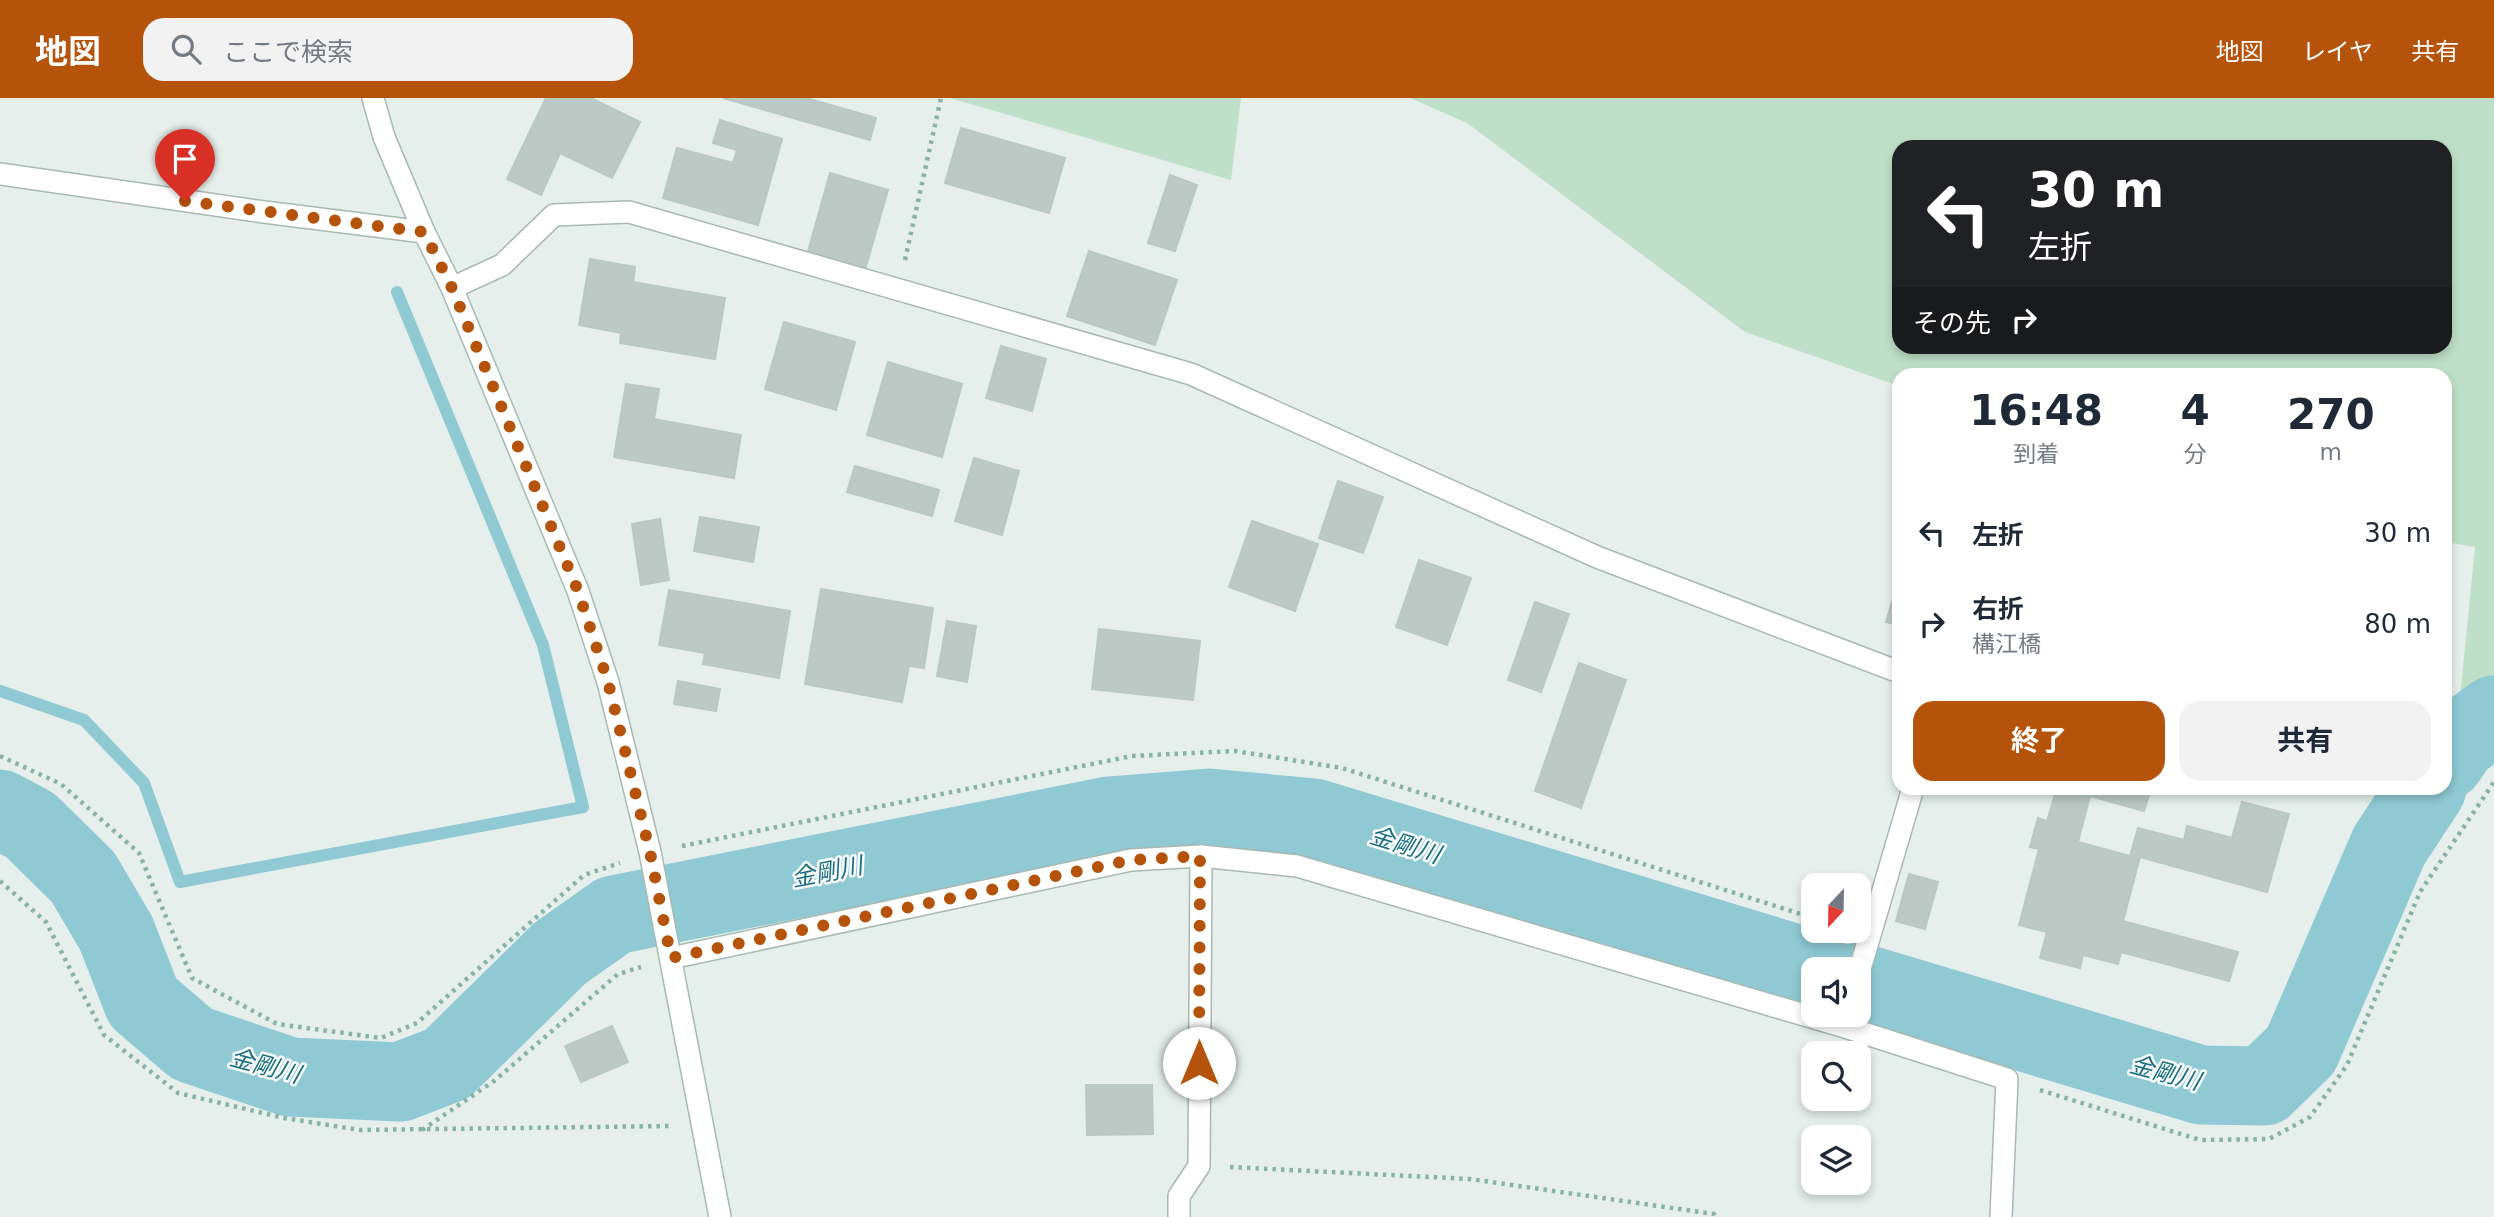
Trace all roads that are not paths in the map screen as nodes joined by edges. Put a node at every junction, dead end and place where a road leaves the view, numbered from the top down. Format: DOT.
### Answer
graph roads {
  1 [pos="373,98"];
  2 [pos="0,174"];
  3 [pos="424,232"];
  4 [pos="452,288"];
  5 [pos="1892,669"];
  6 [pos="1911,795"];
  7 [pos="1200,856"];
  8 [pos="1863,957"];
  9 [pos="671,958"];
  10 [pos="1801,1008"];
  11 [pos="1864,1027"];
  12 [pos="720,1217"];
  13 [pos="1179,1217"];
  14 [pos="2001,1217"];
  1 -- 3 [label="street"];
  2 -- 3 [label="street"];
  3 -- 4 [label="street"];
  4 -- 5 [label="street"];
  4 -- 9 [label="street"];
  6 -- 8 [label="street"];
  7 -- 9 [label="street"];
  7 -- 10 [label="street"];
  7 -- 13 [label="street"];
  9 -- 12 [label="street"];
  11 -- 14 [label="street"];
}
